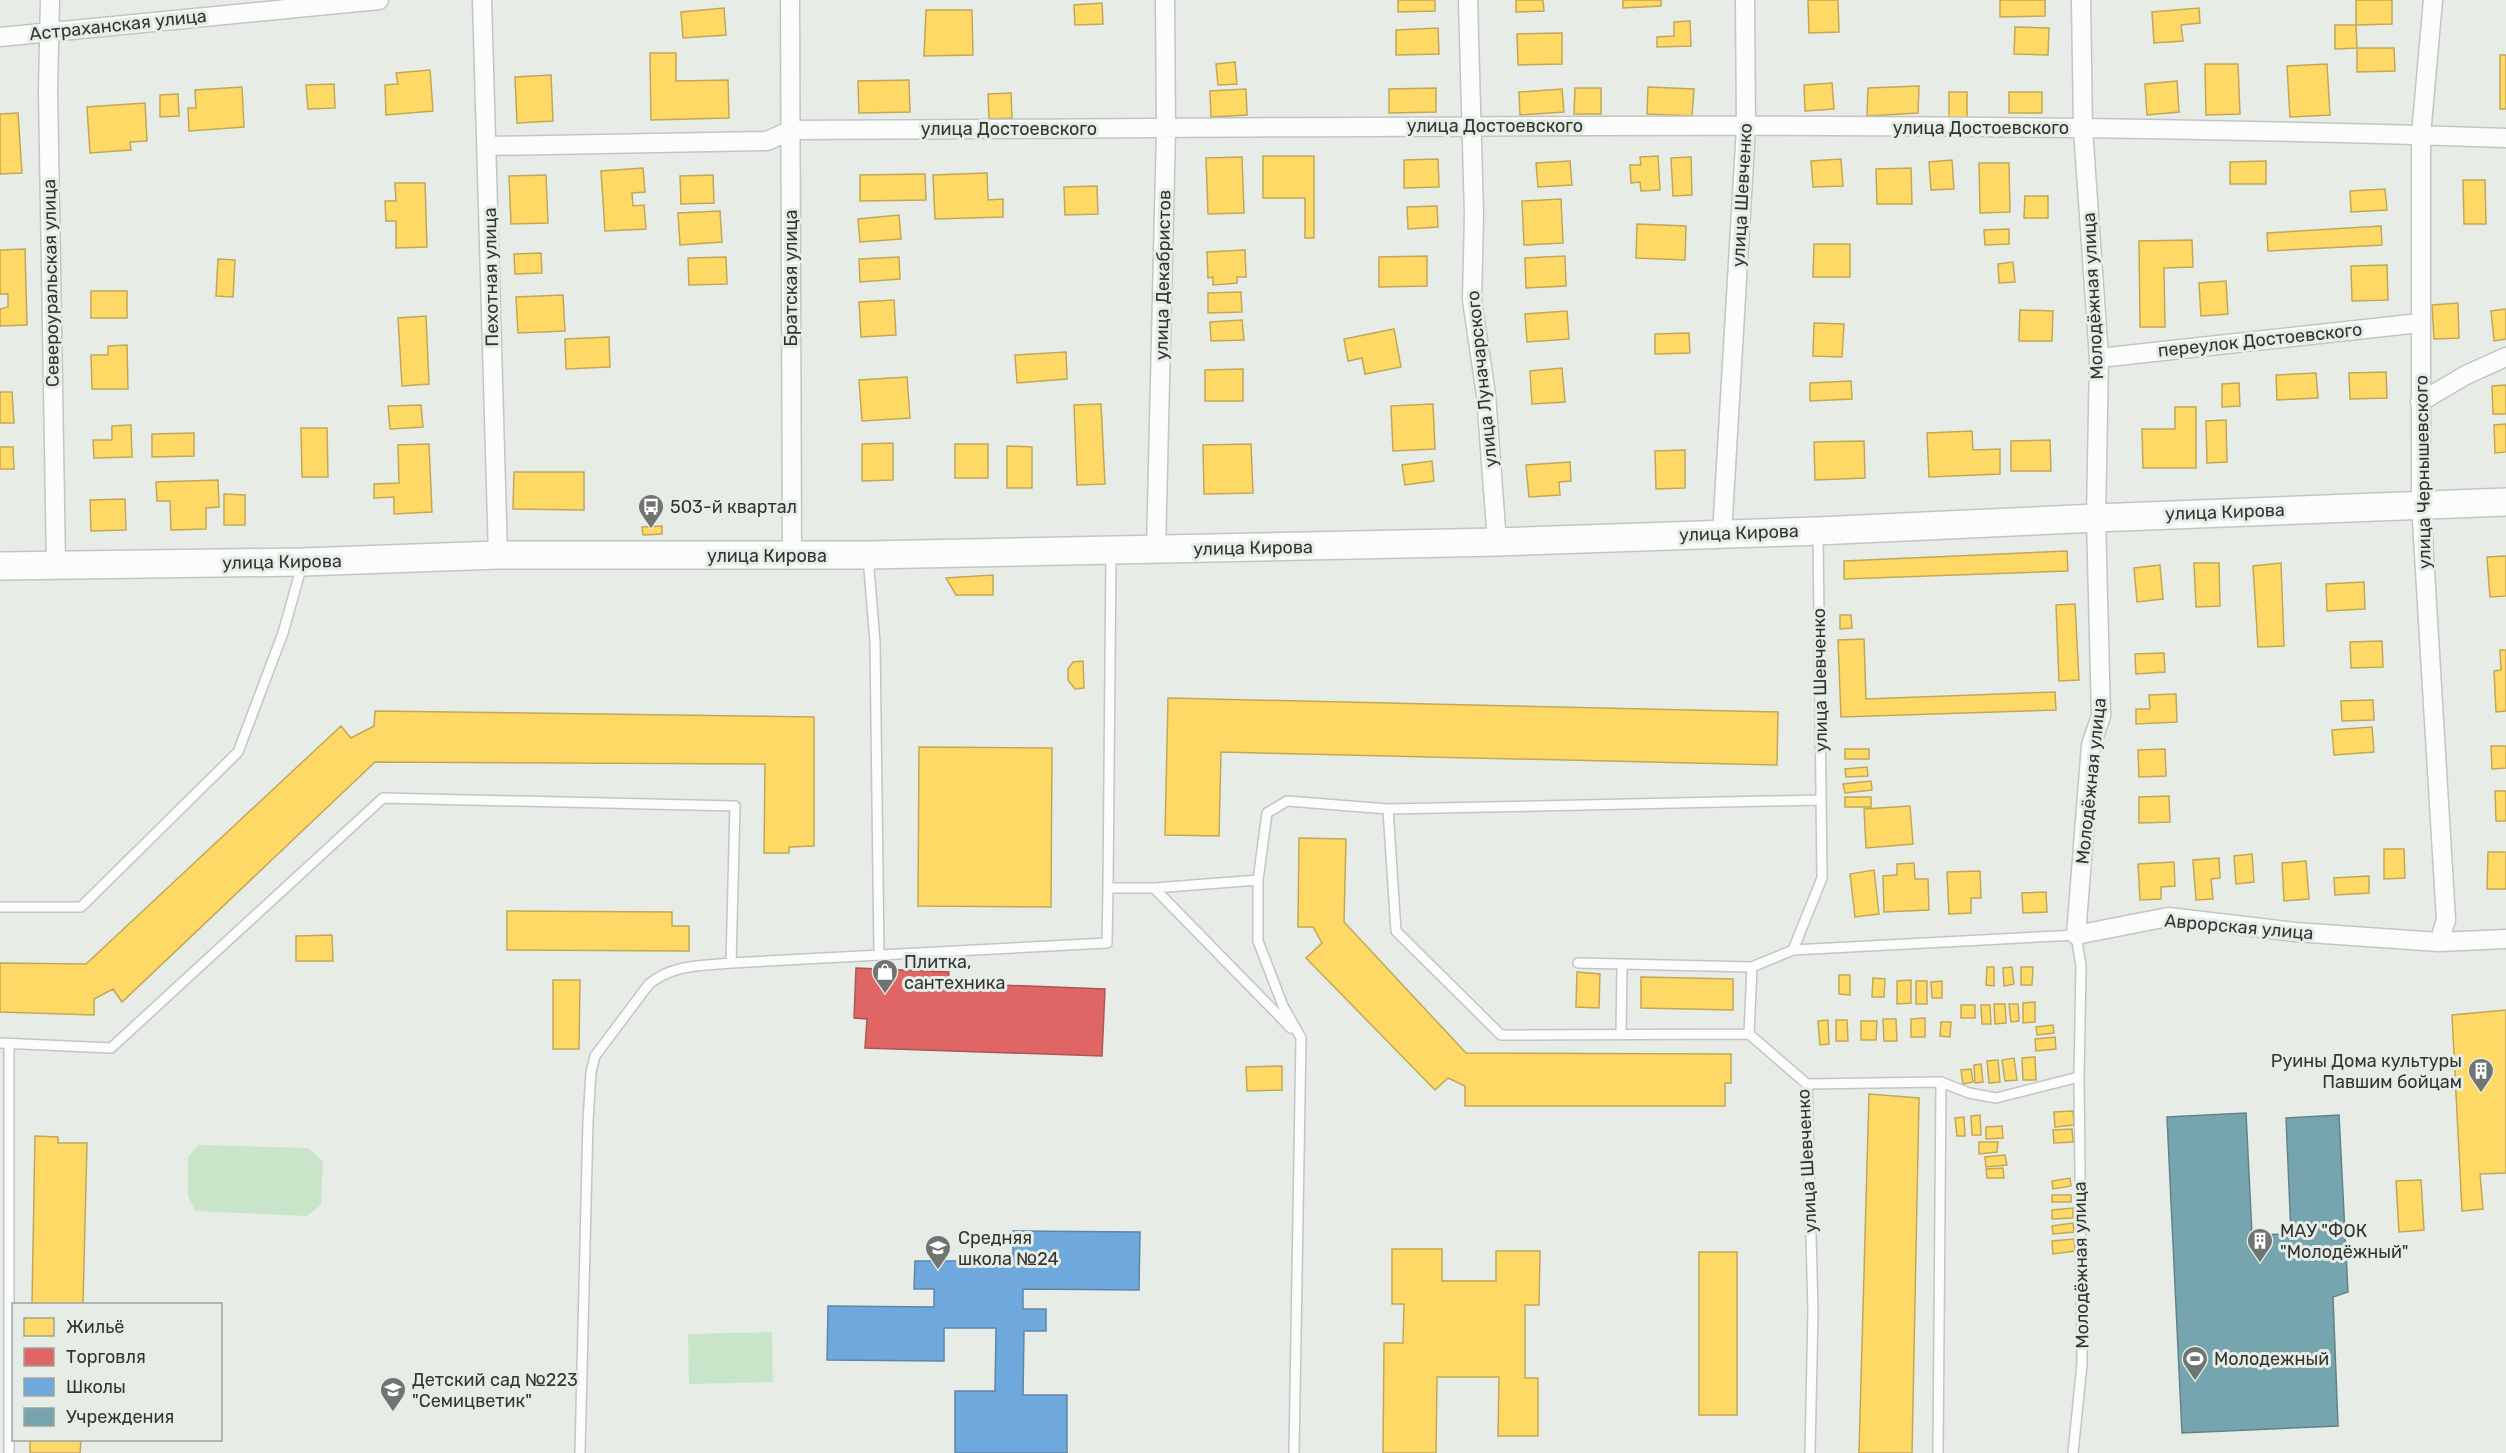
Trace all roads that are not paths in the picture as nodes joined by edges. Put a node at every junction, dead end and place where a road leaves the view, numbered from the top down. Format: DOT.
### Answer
graph roads {
  1 [pos="50,0"];
  2 [pos="379,0"];
  3 [pos="482,0"];
  4 [pos="790,0"];
  5 [pos="1165,0"];
  6 [pos="1468,0"];
  7 [pos="1745,0"];
  8 [pos="2081,0"];
  9 [pos="2433,0"];
  10 [pos="50,32"];
  11 [pos="0,38"];
  12 [pos="1472,126"];
  13 [pos="1746,127"];
  14 [pos="1166,129"];
  15 [pos="2083,129"];
  16 [pos="791,130"];
  17 [pos="2421,135"];
  18 [pos="2506,138"];
  19 [pos="488,146"];
  20 [pos="2420,322"];
  21 [pos="2506,357"];
  22 [pos="2099,358"];
  23 [pos="2420,402"];
  24 [pos="2506,502"];
  25 [pos="2421,504"];
  26 [pos="2096,518"];
  27 [pos="1818,531"];
  28 [pos="1722,534"];
  29 [pos="1497,542"];
  30 [pos="1156,550"];
  31 [pos="1111,551"];
  32 [pos="498,555"];
  33 [pos="868,555"];
  34 [pos="792,556"];
  35 [pos="303,562"];
  36 [pos="56,565"];
  37 [pos="0,566"];
  38 [pos="1821,800"];
  39 [pos="1388,809"];
  40 [pos="1258,880"];
  41 [pos="1108,888"];
  42 [pos="1154,888"];
  43 [pos="0,907"];
  44 [pos="2076,935"];
  45 [pos="2506,939"];
  46 [pos="2439,942"];
  47 [pos="1793,950"];
  48 [pos="879,954"];
  49 [pos="731,963"];
  50 [pos="1578,963"];
  51 [pos="1622,963"];
  52 [pos="1752,967"];
  53 [pos="1621,1034"];
  54 [pos="1749,1034"];
  55 [pos="1301,1038"];
  56 [pos="4,1043"];
  57 [pos="2079,1077"];
  58 [pos="1941,1082"];
  59 [pos="1807,1084"];
  60 [pos="9,1453"];
  61 [pos="580,1453"];
  62 [pos="1294,1453"];
  63 [pos="1810,1453"];
  64 [pos="1938,1453"];
  65 [pos="2073,1453"];
  1 -- 10 [label="street, Североуральская улица"];
  2 -- 10 [label="street, Астраханская улица"];
  3 -- 19 [label="street, Пехотная улица"];
  4 -- 16 [label="street, Братская улица"];
  5 -- 14 [label="street, улица Декабристов"];
  6 -- 12 [label="street, улица Луначарского"];
  7 -- 13 [label="street, улица Шевченко"];
  8 -- 15 [label="street, Молодёжная улица"];
  9 -- 17 [label="street, улица Чернышевского"];
  10 -- 11 [label="street, Астраханская улица"];
  10 -- 36 [label="street, Североуральская улица"];
  12 -- 13 [label="street, улица Достоевского"];
  12 -- 14 [label="street, улица Достоевского"];
  12 -- 29 [label="street, улица Луначарского"];
  13 -- 15 [label="street, улица Достоевского"];
  13 -- 28 [label="street, улица Шевченко"];
  14 -- 16 [label="street, улица Достоевского"];
  14 -- 30 [label="street, улица Декабристов"];
  15 -- 17 [label="street, улица Достоевского"];
  15 -- 22 [label="street, Молодёжная улица"];
  16 -- 19 [label="street, улица Достоевского"];
  16 -- 34 [label="street, Братская улица"];
  17 -- 18 [label="street, улица Достоевского"];
  17 -- 20 [label="street, улица Чернышевского"];
  19 -- 32 [label="street, Пехотная улица"];
  20 -- 22 [label="street, переулок Достоевского"];
  20 -- 23 [label="street, улица Чернышевского"];
  21 -- 23 [label="street"];
  22 -- 26 [label="street, Молодёжная улица"];
  23 -- 25 [label="street, улица Чернышевского"];
  24 -- 25 [label="main road, улица Кирова"];
  25 -- 26 [label="main road, улица Кирова"];
  25 -- 46 [label="street, улица Чернышевского"];
  26 -- 27 [label="main road, улица Кирова"];
  26 -- 44 [label="street, Молодёжная улица"];
  27 -- 28 [label="main road, улица Кирова"];
  27 -- 38 [label="lane, улица Шевченко"];
  28 -- 29 [label="main road, улица Кирова"];
  29 -- 30 [label="main road, улица Кирова"];
  30 -- 31 [label="main road, улица Кирова"];
  31 -- 33 [label="main road, улица Кирова"];
  31 -- 41 [label="lane"];
  32 -- 34 [label="main road, улица Кирова"];
  32 -- 35 [label="main road, улица Кирова"];
  33 -- 34 [label="main road, улица Кирова"];
  33 -- 48 [label="lane"];
  35 -- 36 [label="main road, улица Кирова"];
  35 -- 43 [label="lane"];
  36 -- 37 [label="main road, улица Кирова"];
  38 -- 39 [label="lane"];
  38 -- 47 [label="lane, улица Шевченко"];
  39 -- 40 [label="lane"];
  39 -- 53 [label="lane"];
  40 -- 42 [label="lane"];
  40 -- 55 [label="lane"];
  41 -- 42 [label="lane"];
  41 -- 48 [label="lane"];
  42 -- 55 [label="lane"];
  44 -- 46 [label="street, Аврорская улица"];
  44 -- 47 [label="lane, Аврорская улица"];
  44 -- 57 [label="lane, Молодёжная улица"];
  45 -- 46 [label="street, Аврорская улица"];
  47 -- 52 [label="lane"];
  48 -- 49 [label="lane"];
  49 -- 56 [label="lane"];
  49 -- 61 [label="lane"];
  50 -- 51 [label="lane"];
  51 -- 52 [label="lane"];
  51 -- 53 [label="lane"];
  52 -- 54 [label="lane"];
  53 -- 54 [label="lane"];
  54 -- 59 [label="lane, улица Шевченко"];
  55 -- 62 [label="lane"];
  56 -- 60 [label="lane"];
  57 -- 58 [label="lane"];
  57 -- 65 [label="lane, Молодёжная улица"];
  58 -- 59 [label="lane"];
  58 -- 64 [label="lane"];
  59 -- 63 [label="lane, улица Шевченко"];
}
